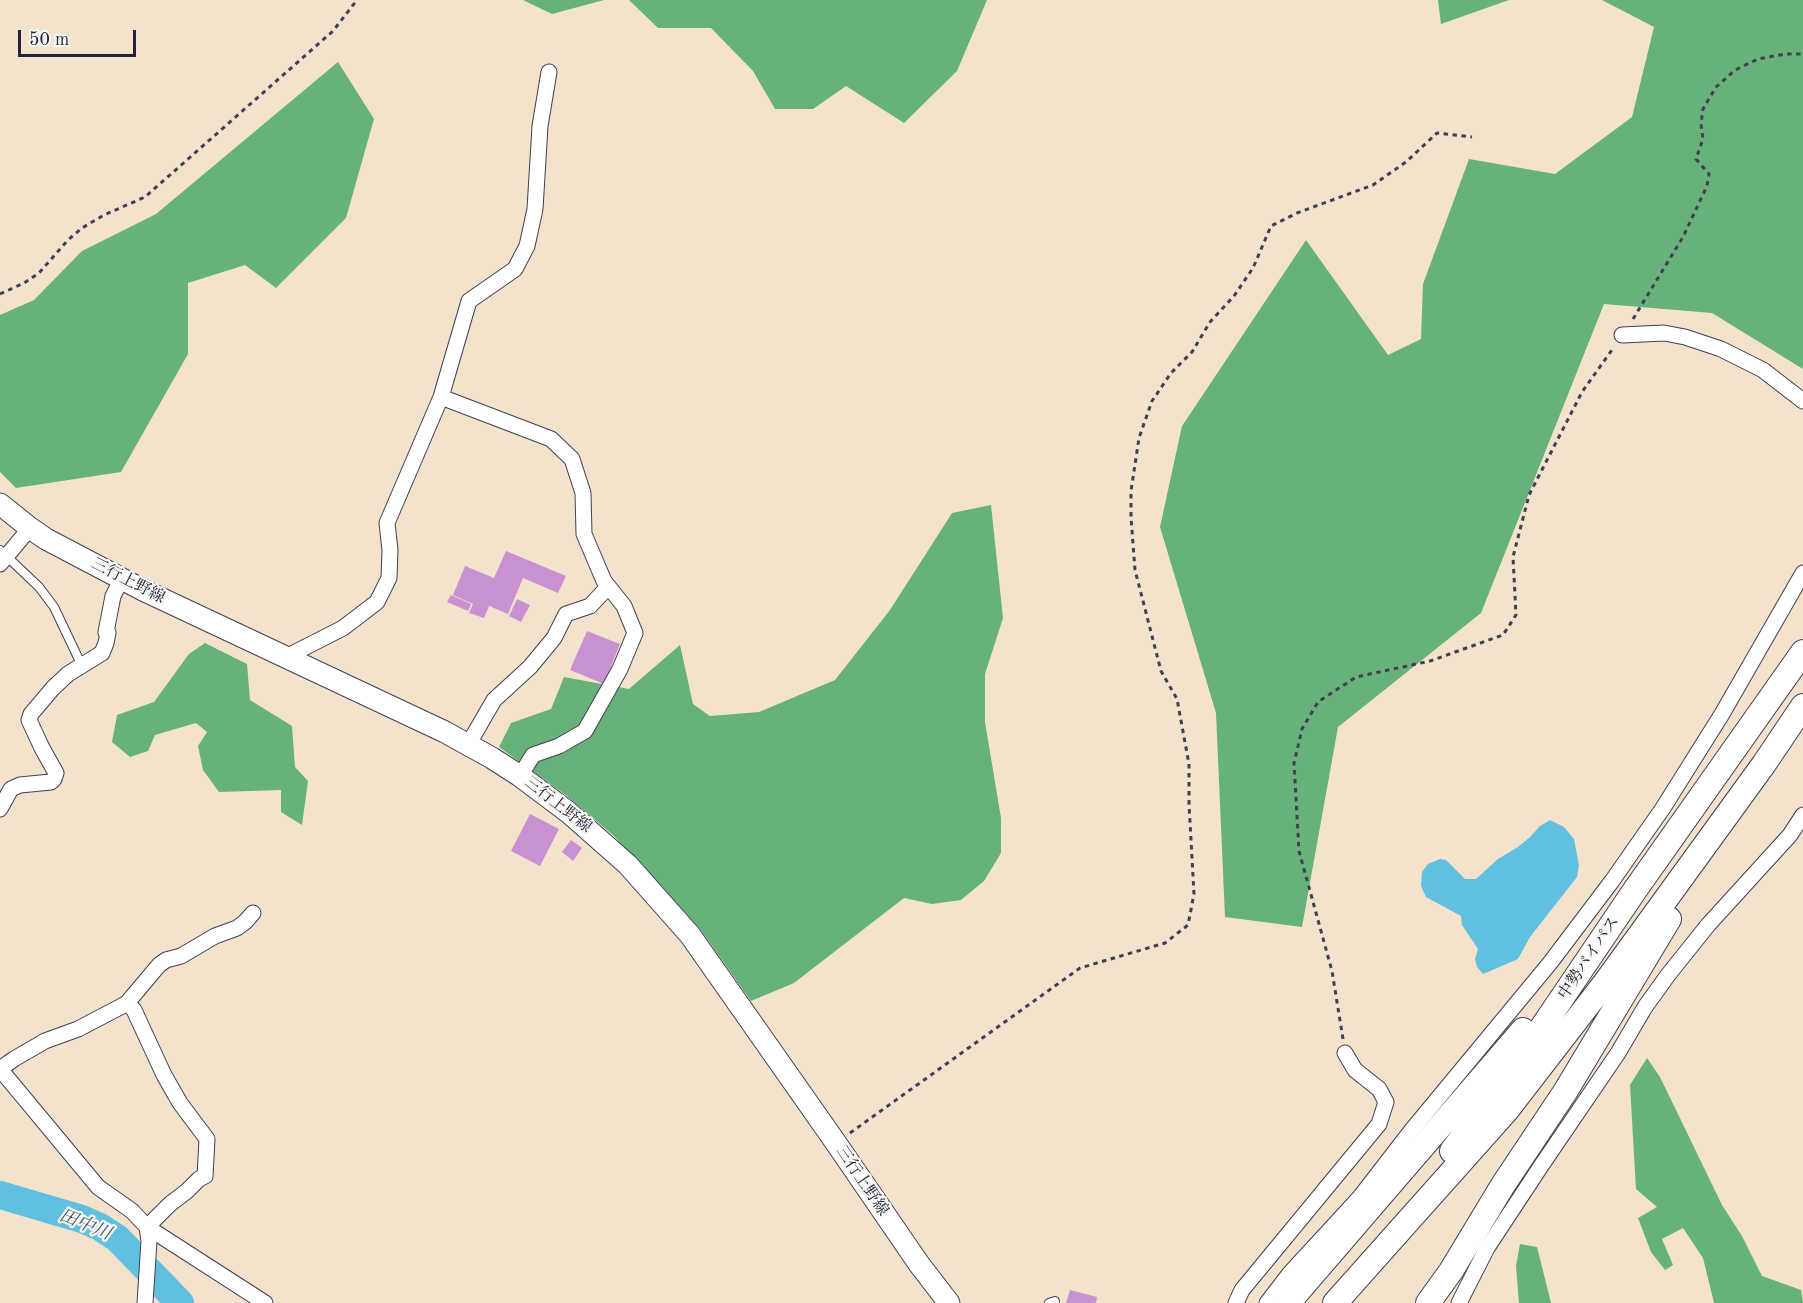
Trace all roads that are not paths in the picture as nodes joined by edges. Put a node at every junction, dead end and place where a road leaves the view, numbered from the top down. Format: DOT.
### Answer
graph roads {
  1 [pos="549,72"];
  2 [pos="1622,335"];
  3 [pos="441,397"];
  4 [pos="1803,401"];
  5 [pos="0,504"];
  6 [pos="30,528"];
  7 [pos="2,557"];
  8 [pos="1803,573"];
  9 [pos="122,578"];
  10 [pos="608,587"];
  11 [pos="1803,652"];
  12 [pos="286,657"];
  13 [pos="82,666"];
  14 [pos="1803,706"];
  15 [pos="468,745"];
  16 [pos="1764,764"];
  17 [pos="520,776"];
  18 [pos="0,809"];
  19 [pos="1803,815"];
  20 [pos="1635,890"];
  21 [pos="253,913"];
  22 [pos="128,1003"];
  23 [pos="1346,1053"];
  24 [pos="0,1069"];
  25 [pos="148,1234"];
  26 [pos="1371,1262"];
  27 [pos="145,1303"];
  28 [pos="265,1303"];
  29 [pos="949,1303"];
  30 [pos="1236,1303"];
  31 [pos="1267,1303"];
  32 [pos="1288,1303"];
  33 [pos="1335,1303"];
  34 [pos="1428,1303"];
  35 [pos="1459,1303"];
  1 -- 3 [label="street"];
  2 -- 4 [label="street"];
  3 -- 10 [label="street"];
  3 -- 12 [label="street"];
  5 -- 6 [label="main road, 三行上野線"];
  6 -- 7 [label="street"];
  6 -- 9 [label="main road, 三行上野線"];
  7 -- 13 [label="lane"];
  8 -- 31 [label="street"];
  9 -- 12 [label="main road, 三行上野線"];
  9 -- 13 [label="street"];
  10 -- 15 [label="street"];
  10 -- 17 [label="street"];
  11 -- 20 [label="highway, 中勢バイパス"];
  12 -- 15 [label="main road, 三行上野線"];
  13 -- 18 [label="street"];
  14 -- 16 [label="highway, 中勢バイパス"];
  15 -- 17 [label="main road, 三行上野線"];
  16 -- 26 [label="highway, 中勢バイパス"];
  16 -- 34 [label="highway"];
  17 -- 29 [label="main road, 三行上野線"];
  19 -- 35 [label="street"];
  20 -- 26 [label="highway, 中勢バイパス"];
  20 -- 32 [label="highway"];
  21 -- 22 [label="street"];
  22 -- 24 [label="street"];
  22 -- 25 [label="street"];
  23 -- 30 [label="street"];
  24 -- 25 [label="street"];
  25 -- 27 [label="street"];
  25 -- 28 [label="street"];
  26 -- 33 [label="highway, 中勢バイパス"];
}
